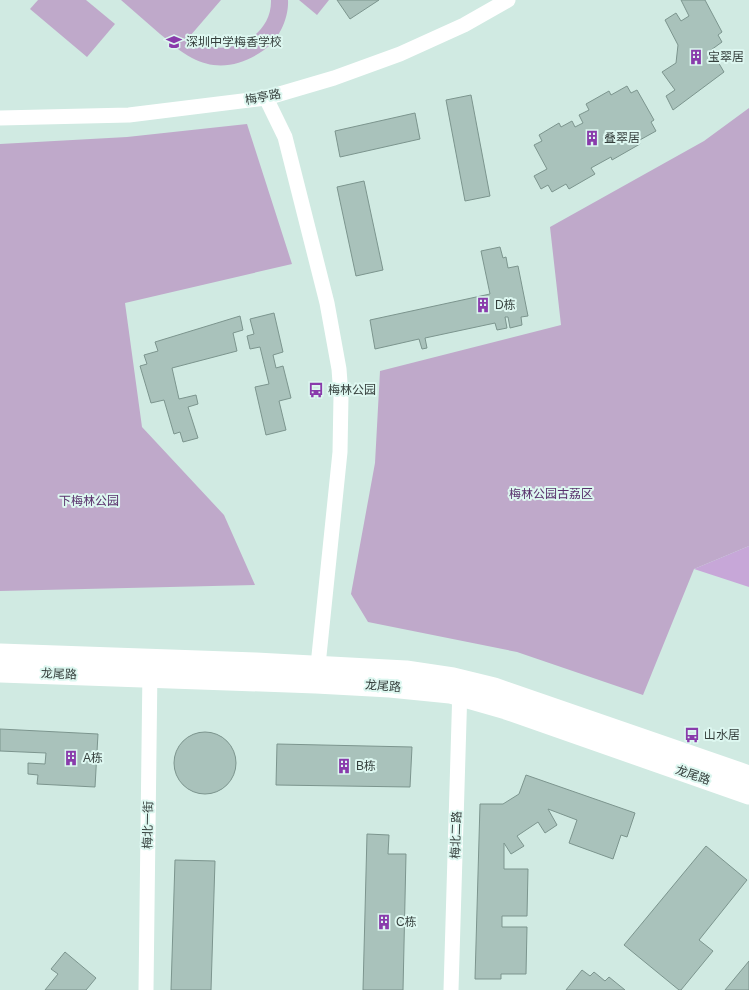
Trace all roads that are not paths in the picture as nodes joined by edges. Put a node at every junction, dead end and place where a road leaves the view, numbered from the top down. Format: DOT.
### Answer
graph roads {
  1 [pos="508,0"];
  2 [pos="266,98"];
  3 [pos="0,118"];
  4 [pos="0,654"];
  5 [pos="150,668"];
  6 [pos="0,672"];
  7 [pos="317,674"];
  8 [pos="460,687"];
  9 [pos="749,776"];
  10 [pos="749,794"];
  11 [pos="146,990"];
  12 [pos="452,990"];
  1 -- 2 [label="street, 梅亭路"];
  2 -- 3 [label="street, 梅亭路"];
  2 -- 7 [label="street"];
  4 -- 5 [label="street, 龙尾路"];
  5 -- 6 [label="street, 龙尾路"];
  5 -- 7 [label="street, 龙尾路"];
  5 -- 11 [label="street, 梅北一街"];
  7 -- 8 [label="street, 龙尾路"];
  8 -- 9 [label="street, 龙尾路"];
  8 -- 10 [label="street, 龙尾路"];
  8 -- 12 [label="street, 梅北二路"];
}
